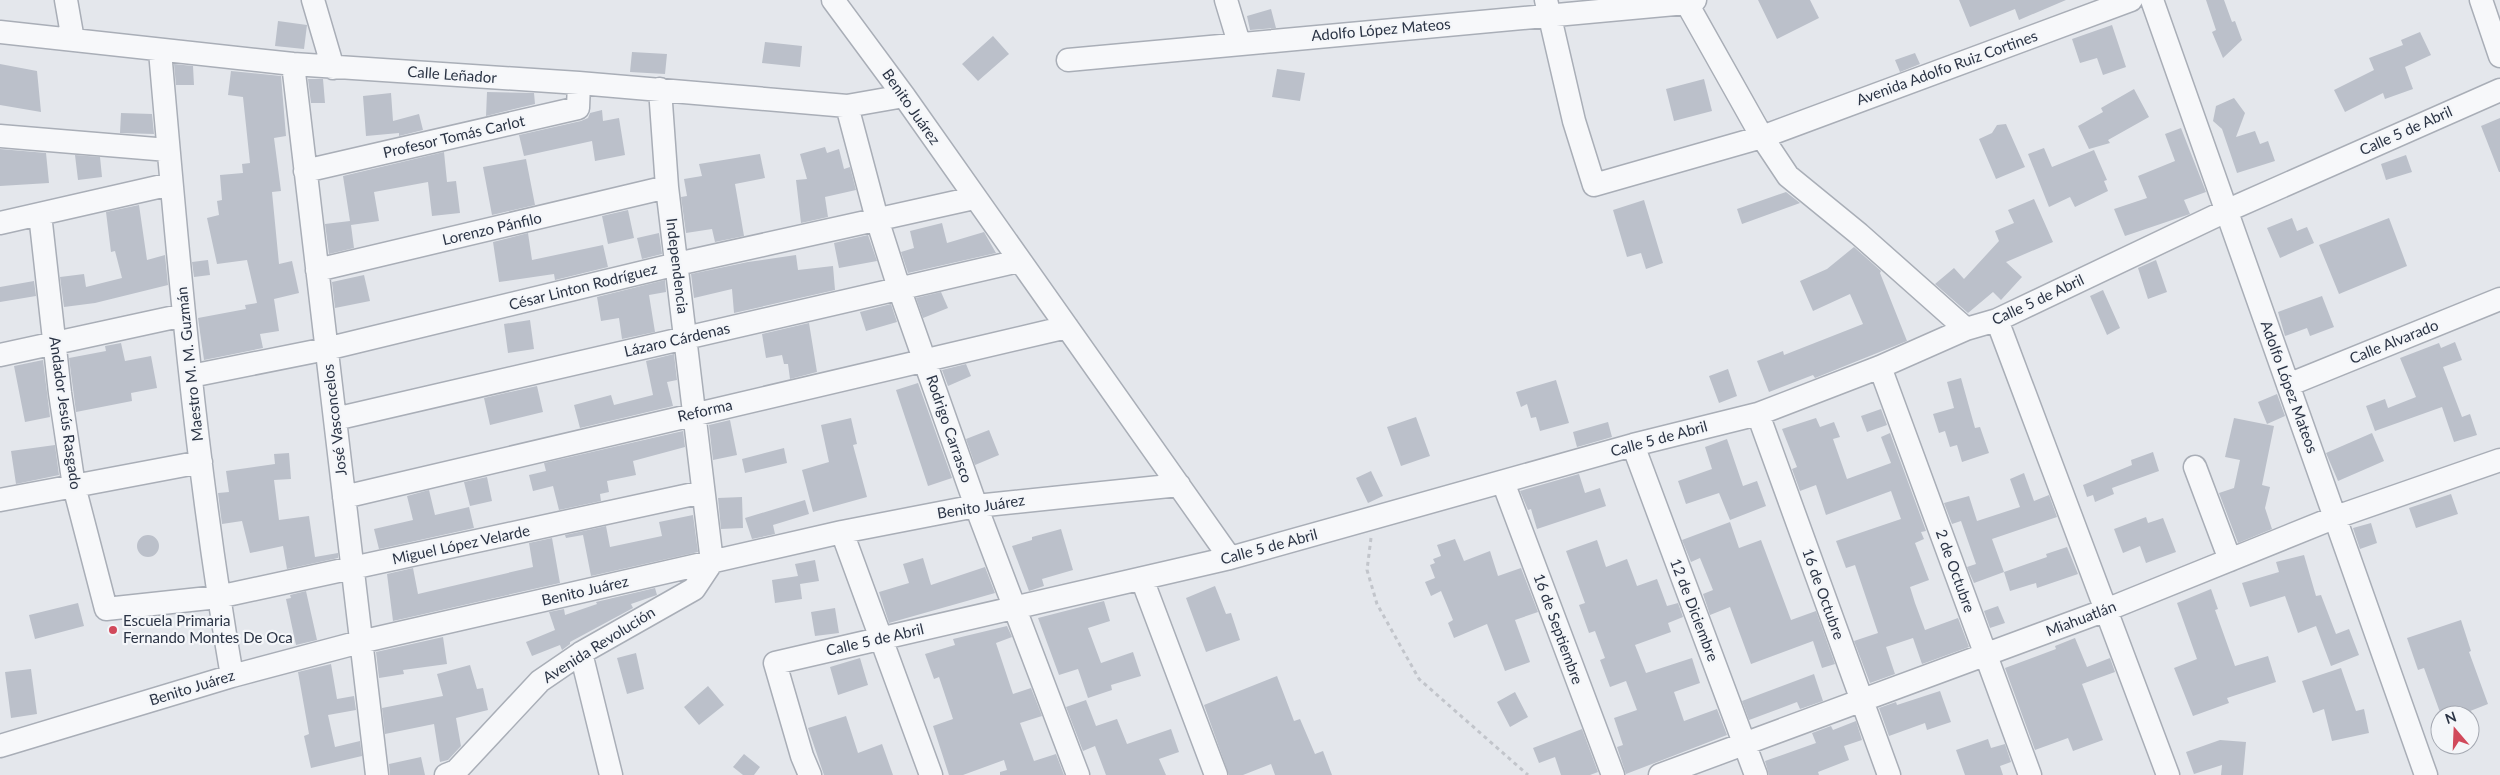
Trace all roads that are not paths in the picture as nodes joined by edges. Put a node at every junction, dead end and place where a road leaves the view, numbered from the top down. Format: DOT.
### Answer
graph roads {
  1 [pos="66,0"];
  2 [pos="313,0"];
  3 [pos="833,0"];
  4 [pos="1226,0"];
  5 [pos="2132,0"];
  6 [pos="2152,0"];
  7 [pos="2481,0"];
  8 [pos="1689,1"];
  9 [pos="1548,7"];
  10 [pos="0,32"];
  11 [pos="73,40"];
  12 [pos="1239,43"];
  13 [pos="160,51"];
  14 [pos="2500,56"];
  15 [pos="1068,60"];
  16 [pos="293,64"];
  17 [pos="333,68"];
  18 [pos="579,83"];
  19 [pos="660,89"];
  20 [pos="2500,90"];
  21 [pos="904,96"];
  22 [pos="847,106"];
  23 [pos="0,136"];
  24 [pos="1762,137"];
  25 [pos="168,150"];
  26 [pos="305,171"];
  27 [pos="171,184"];
  28 [pos="667,187"];
  29 [pos="974,198"];
  30 [pos="2226,210"];
  31 [pos="40,214"];
  32 [pos="877,220"];
  33 [pos="0,223"];
  34 [pos="1019,261"];
  35 [pos="676,264"];
  36 [pos="317,270"];
  37 [pos="899,288"];
  38 [pos="2500,299"];
  39 [pos="184,315"];
  40 [pos="1998,320"];
  41 [pos="1067,326"];
  42 [pos="1966,329"];
  43 [pos="686,338"];
  44 [pos="54,343"];
  45 [pos="326,349"];
  46 [pos="0,355"];
  47 [pos="925,361"];
  48 [pos="1880,367"];
  49 [pos="191,376"];
  50 [pos="2288,385"];
  51 [pos="694,414"];
  52 [pos="1758,414"];
  53 [pos="335,419"];
  54 [pos="1632,445"];
  55 [pos="2500,460"];
  56 [pos="201,462"];
  57 [pos="2194,467"];
  58 [pos="1503,482"];
  59 [pos="1179,485"];
  60 [pos="74,486"];
  61 [pos="704,492"];
  62 [pos="344,497"];
  63 [pos="0,500"];
  64 [pos="976,506"];
  65 [pos="2336,517"];
  66 [pos="842,532"];
  67 [pos="1230,558"];
  68 [pos="2230,560"];
  69 [pos="712,562"];
  70 [pos="352,569"];
  71 [pos="1142,579"];
  72 [pos="218,597"];
  73 [pos="1014,606"];
  74 [pos="106,609"];
  75 [pos="2106,610"];
  76 [pos="880,639"];
  77 [pos="360,642"];
  78 [pos="581,653"];
  79 [pos="1986,655"];
  80 [pos="232,676"];
  81 [pos="1862,700"];
  82 [pos="1744,743"];
  83 [pos="0,746"];
  84 [pos="377,775"];
  85 [pos="446,775"];
  86 [pos="611,775"];
  87 [pos="810,775"];
  88 [pos="931,775"];
  89 [pos="1078,775"];
  90 [pos="1216,775"];
  91 [pos="1612,775"];
  92 [pos="1660,775"];
  93 [pos="1756,775"];
  94 [pos="1889,775"];
  95 [pos="2030,775"];
  96 [pos="2168,775"];
  97 [pos="2426,775"];
  1 -- 11 [label="street"];
  2 -- 17 [label="street"];
  3 -- 21 [label="street, Benito Juárez"];
  4 -- 12 [label="street"];
  5 -- 24 [label="street, Avenida Adolfo Ruiz Cortines"];
  6 -- 30 [label="street, Adolfo López Mateos"];
  7 -- 14 [label="street"];
  8 -- 9 [label="street, Adolfo López Mateos"];
  8 -- 24 [label="street"];
  9 -- 12 [label="street, Adolfo López Mateos"];
  9 -- 24 [label="street, Avenida Adolfo Ruiz Cortines"];
  10 -- 11 [label="street, Calle Leñador"];
  11 -- 13 [label="street, Calle Leñador"];
  12 -- 15 [label="street, Adolfo López Mateos"];
  13 -- 16 [label="street, Calle Leñador"];
  13 -- 25 [label="street, Maestro M. M. Guzmán"];
  16 -- 17 [label="street, Calle Leñador"];
  16 -- 26 [label="street, José Vasconcelos"];
  17 -- 18 [label="street, Calle Leñador"];
  18 -- 19 [label="street, Calle Leñador"];
  18 -- 26 [label="street, Profesor Tomás Carlot"];
  19 -- 22 [label="street, Calle Leñador"];
  19 -- 28 [label="street, Independencia"];
  20 -- 30 [label="street, Calle 5 de Abril"];
  21 -- 22 [label="street, Calle Leñador"];
  21 -- 29 [label="street, Benito Juárez"];
  22 -- 32 [label="street, Rodrigo Carrasco"];
  23 -- 25 [label="street"];
  24 -- 42 [label="street"];
  25 -- 27 [label="street, Maestro M. M. Guzmán"];
  26 -- 36 [label="street, José Vasconcelos"];
  27 -- 31 [label="street"];
  27 -- 39 [label="street, Maestro M. M. Guzmán"];
  28 -- 35 [label="street, Independencia"];
  28 -- 36 [label="street, Lorenzo Pánfilo"];
  29 -- 32 [label="street, César Linton Rodríguez"];
  29 -- 34 [label="street, Benito Juárez"];
  30 -- 40 [label="street, Calle 5 de Abril"];
  30 -- 50 [label="street, Adolfo López Mateos"];
  31 -- 33 [label="street"];
  31 -- 44 [label="street, Andador Jesús Rasgado"];
  32 -- 35 [label="street, César Linton Rodríguez"];
  32 -- 37 [label="street, Rodrigo Carrasco"];
  34 -- 37 [label="street, Lázaro Cárdenas"];
  34 -- 41 [label="street, Benito Juárez"];
  35 -- 43 [label="street, Independencia"];
  35 -- 45 [label="street, César Linton Rodríguez"];
  36 -- 45 [label="street, José Vasconcelos"];
  37 -- 43 [label="street, Lázaro Cárdenas"];
  37 -- 47 [label="street, Rodrigo Carrasco"];
  38 -- 50 [label="street, Calle Alvarado"];
  39 -- 44 [label="street"];
  39 -- 49 [label="street, Maestro M. M. Guzmán"];
  40 -- 42 [label="street, Calle 5 de Abril"];
  40 -- 75 [label="street"];
  41 -- 47 [label="street, Reforma"];
  41 -- 59 [label="street, Benito Juárez"];
  42 -- 48 [label="street, Calle 5 de Abril"];
  43 -- 51 [label="street, Independencia"];
  43 -- 53 [label="street, Lázaro Cárdenas"];
  44 -- 46 [label="street"];
  44 -- 60 [label="street, Andador Jesús Rasgado"];
  45 -- 49 [label="street, César Linton Rodríguez"];
  45 -- 53 [label="street, José Vasconcelos"];
  47 -- 51 [label="street, Reforma"];
  47 -- 64 [label="street, Rodrigo Carrasco"];
  48 -- 52 [label="street, Calle 5 de Abril"];
  48 -- 79 [label="street, 2 de Octubre"];
  49 -- 56 [label="street, Maestro M. M. Guzmán"];
  50 -- 65 [label="street, Adolfo López Mateos"];
  51 -- 61 [label="street, Independencia"];
  51 -- 62 [label="street, Reforma"];
  52 -- 54 [label="street, Calle 5 de Abril"];
  52 -- 81 [label="street, 16 de Octubre"];
  53 -- 62 [label="street, José Vasconcelos"];
  54 -- 58 [label="street, Calle 5 de Abril"];
  54 -- 82 [label="street, 12 de Diciembre"];
  55 -- 65 [label="street, Miahuatlán"];
  56 -- 60 [label="street"];
  56 -- 72 [label="street, Maestro M. M. Guzmán"];
  57 -- 68 [label="street"];
  58 -- 67 [label="street, Calle 5 de Abril"];
  58 -- 91 [label="street, 16 de Septiembre"];
  59 -- 64 [label="street, Benito Juárez"];
  59 -- 67 [label="street, Benito Juárez"];
  60 -- 63 [label="street"];
  60 -- 74 [label="street, Andador Jesús Rasgado"];
  61 -- 69 [label="street, Independencia"];
  61 -- 70 [label="street, Miguel López Velarde"];
  62 -- 70 [label="street, José Vasconcelos"];
  64 -- 66 [label="street, Benito Juárez"];
  64 -- 73 [label="street, Rodrigo Carrasco"];
  65 -- 68 [label="street, Miahuatlán"];
  65 -- 97 [label="street, Adolfo López Mateos"];
  66 -- 69 [label="street, Benito Juárez"];
  66 -- 76 [label="street"];
  67 -- 71 [label="street, Calle 5 de Abril"];
  68 -- 75 [label="street, Miahuatlán"];
  69 -- 77 [label="street, Benito Juárez"];
  69 -- 78 [label="street, Avenida Revolución"];
  70 -- 72 [label="street, Miguel López Velarde"];
  70 -- 77 [label="street, José Vasconcelos"];
  71 -- 73 [label="street, Calle 5 de Abril"];
  71 -- 90 [label="street"];
  72 -- 74 [label="street, Miguel López Velarde"];
  72 -- 80 [label="street, Maestro M. M. Guzmán"];
  73 -- 76 [label="street, Calle 5 de Abril"];
  73 -- 89 [label="street, Rodrigo Carrasco"];
  75 -- 79 [label="street, Miahuatlán"];
  75 -- 96 [label="street"];
  76 -- 87 [label="street, Calle 5 de Abril"];
  76 -- 88 [label="street"];
  77 -- 80 [label="street, Benito Juárez"];
  77 -- 84 [label="street, José Vasconcelos"];
  78 -- 85 [label="street, Avenida Revolución"];
  78 -- 86 [label="street"];
  79 -- 81 [label="street, Miahuatlán"];
  79 -- 95 [label="street, 2 de Octubre"];
  80 -- 83 [label="street, Benito Juárez"];
  81 -- 82 [label="street, Miahuatlán"];
  81 -- 94 [label="street, 16 de Octubre"];
  82 -- 92 [label="street, Miahuatlán"];
  82 -- 93 [label="street, 12 de Diciembre"];
}
